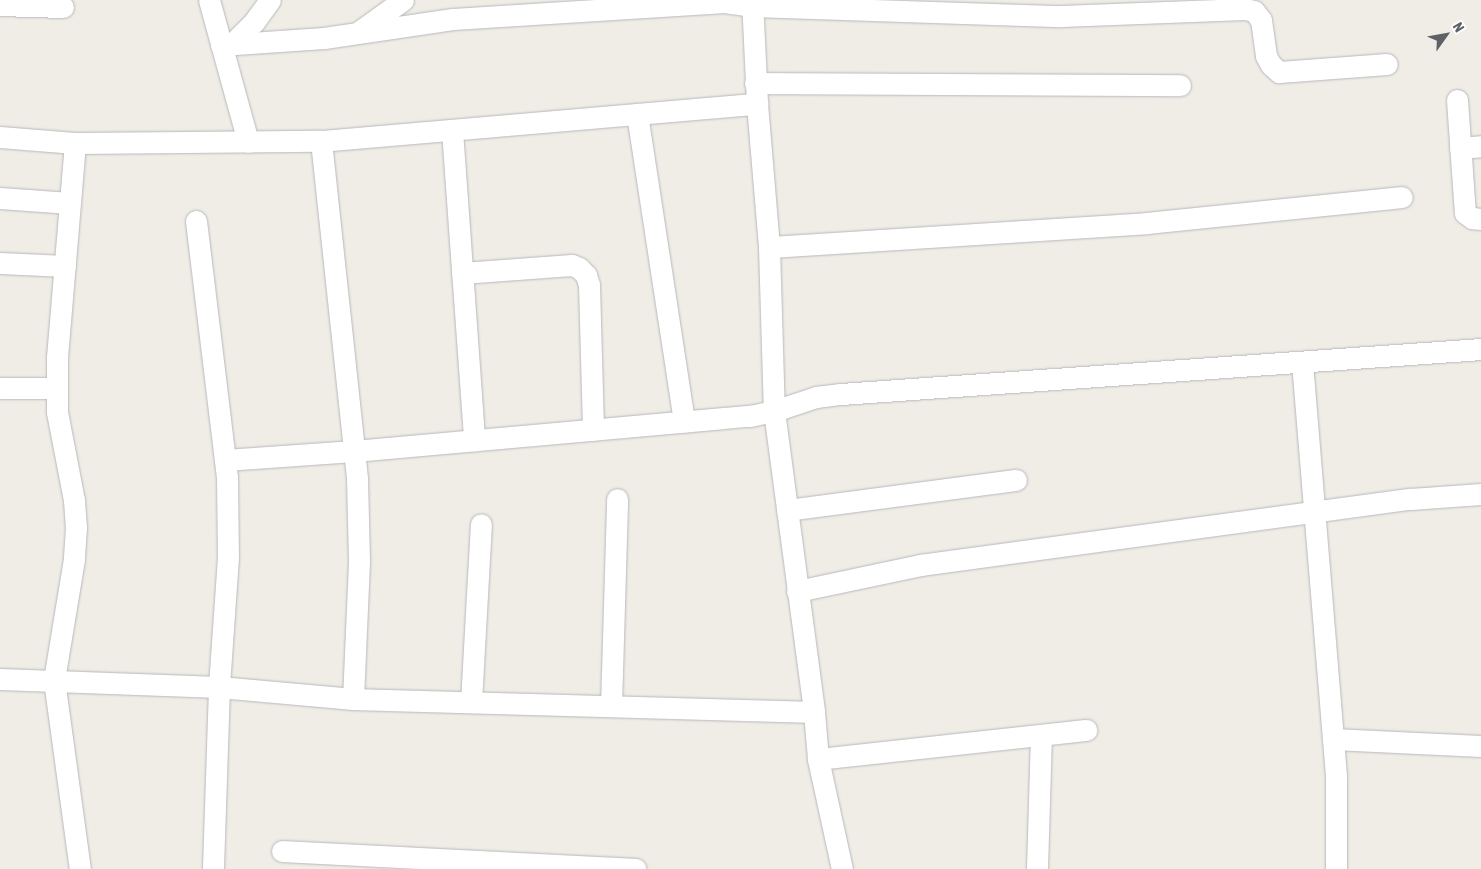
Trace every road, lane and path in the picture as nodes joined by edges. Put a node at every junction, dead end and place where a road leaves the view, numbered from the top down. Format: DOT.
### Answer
graph roads {
  1 [pos="209,0"];
  2 [pos="270,0"];
  3 [pos="402,0"];
  4 [pos="723,1"];
  5 [pos="752,3"];
  6 [pos="0,5"];
  7 [pos="63,7"];
  8 [pos="358,32"];
  9 [pos="226,45"];
  10 [pos="1387,64"];
  11 [pos="755,83"];
  12 [pos="1180,85"];
  13 [pos="1457,100"];
  14 [pos="757,104"];
  15 [pos="637,114"];
  16 [pos="452,130"];
  17 [pos="0,137"];
  18 [pos="321,141"];
  19 [pos="248,142"];
  20 [pos="75,143"];
  21 [pos="1481,146"];
  22 [pos="1460,148"];
  23 [pos="1402,197"];
  24 [pos="0,198"];
  25 [pos="70,202"];
  26 [pos="1481,219"];
  27 [pos="196,221"];
  28 [pos="769,248"];
  29 [pos="0,263"];
  30 [pos="65,266"];
  31 [pos="462,273"];
  32 [pos="1481,349"];
  33 [pos="1302,362"];
  34 [pos="0,388"];
  35 [pos="57,388"];
  36 [pos="774,411"];
  37 [pos="684,421"];
  38 [pos="593,430"];
  39 [pos="474,440"];
  40 [pos="354,451"];
  41 [pos="224,460"];
  42 [pos="1016,480"];
  43 [pos="1481,494"];
  44 [pos="617,499"];
  45 [pos="787,510"];
  46 [pos="1315,512"];
  47 [pos="481,524"];
  48 [pos="797,591"];
  49 [pos="0,678"];
  50 [pos="54,680"];
  51 [pos="220,687"];
  52 [pos="353,699"];
  53 [pos="471,702"];
  54 [pos="611,706"];
  55 [pos="814,712"];
  56 [pos="1086,730"];
  57 [pos="1040,735"];
  58 [pos="1333,740"];
  59 [pos="1481,746"];
  60 [pos="818,759"];
  61 [pos="282,851"];
  62 [pos="80,869"];
  63 [pos="213,869"];
  64 [pos="636,869"];
  65 [pos="842,869"];
  66 [pos="1038,869"];
  67 [pos="1336,869"];
  1 -- 9 [label="street"];
  2 -- 9 [label="street"];
  3 -- 8 [label="street"];
  4 -- 5 [label="street"];
  4 -- 8 [label="street"];
  5 -- 10 [label="street"];
  5 -- 11 [label="street"];
  6 -- 7 [label="street"];
  8 -- 9 [label="street"];
  9 -- 19 [label="street"];
  11 -- 12 [label="street"];
  11 -- 14 [label="street"];
  13 -- 22 [label="street"];
  14 -- 15 [label="street"];
  14 -- 28 [label="street"];
  15 -- 16 [label="street"];
  15 -- 37 [label="street"];
  16 -- 18 [label="street"];
  16 -- 31 [label="street"];
  17 -- 20 [label="street"];
  18 -- 19 [label="street"];
  18 -- 40 [label="street"];
  19 -- 20 [label="street"];
  20 -- 25 [label="street"];
  21 -- 22 [label="street"];
  22 -- 26 [label="street"];
  23 -- 28 [label="street"];
  24 -- 25 [label="street"];
  25 -- 30 [label="street"];
  27 -- 41 [label="street"];
  28 -- 36 [label="street"];
  29 -- 30 [label="street"];
  30 -- 35 [label="street"];
  31 -- 38 [label="street"];
  31 -- 39 [label="street"];
  32 -- 33 [label="street"];
  33 -- 36 [label="street"];
  33 -- 46 [label="street"];
  34 -- 35 [label="street"];
  35 -- 50 [label="street"];
  36 -- 37 [label="street"];
  36 -- 45 [label="street"];
  37 -- 38 [label="street"];
  38 -- 39 [label="street"];
  39 -- 40 [label="street"];
  40 -- 41 [label="street"];
  40 -- 52 [label="street"];
  41 -- 51 [label="street"];
  42 -- 45 [label="street"];
  43 -- 46 [label="street"];
  44 -- 54 [label="street"];
  45 -- 48 [label="street"];
  46 -- 48 [label="street"];
  46 -- 58 [label="street"];
  47 -- 53 [label="street"];
  48 -- 55 [label="street"];
  49 -- 50 [label="street"];
  50 -- 51 [label="street"];
  50 -- 62 [label="street"];
  51 -- 52 [label="street"];
  51 -- 63 [label="street"];
  52 -- 53 [label="street"];
  53 -- 54 [label="street"];
  54 -- 55 [label="street"];
  55 -- 60 [label="street"];
  56 -- 57 [label="street"];
  57 -- 60 [label="street"];
  57 -- 66 [label="street"];
  58 -- 59 [label="street"];
  58 -- 67 [label="street"];
  60 -- 65 [label="street"];
  61 -- 64 [label="street"];
}
